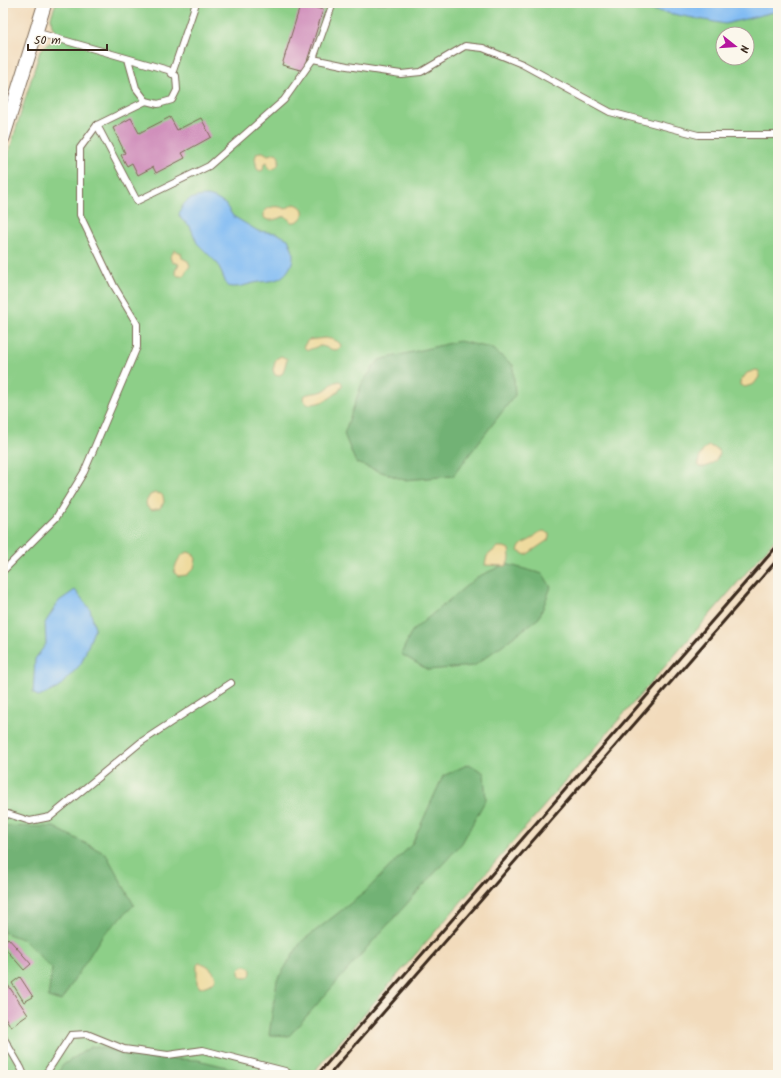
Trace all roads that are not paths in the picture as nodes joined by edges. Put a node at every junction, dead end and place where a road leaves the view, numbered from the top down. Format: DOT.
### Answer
graph roads {
  1 [pos="45,3"];
  2 [pos="196,3"];
  3 [pos="333,3"];
  4 [pos="36,32"];
  5 [pos="128,59"];
  6 [pos="313,59"];
  7 [pos="172,74"];
  8 [pos="146,101"];
  9 [pos="98,126"];
  10 [pos="778,135"];
  11 [pos="3,138"];
  12 [pos="3,571"];
  13 [pos="232,683"];
  14 [pos="3,816"];
  15 [pos="3,1037"];
  16 [pos="24,1075"];
  17 [pos="45,1075"];
  18 [pos="291,1075"];
  1 -- 4 [label="street"];
  2 -- 7 [label="lane"];
  3 -- 6 [label="lane"];
  4 -- 5 [label="lane"];
  4 -- 11 [label="street"];
  5 -- 7 [label="lane"];
  5 -- 8 [label="lane"];
  6 -- 9 [label="lane"];
  6 -- 10 [label="lane"];
  7 -- 8 [label="lane"];
  8 -- 9 [label="lane"];
  9 -- 12 [label="lane"];
  13 -- 14 [label="lane"];
  15 -- 16 [label="lane"];
  17 -- 18 [label="lane"];
}
